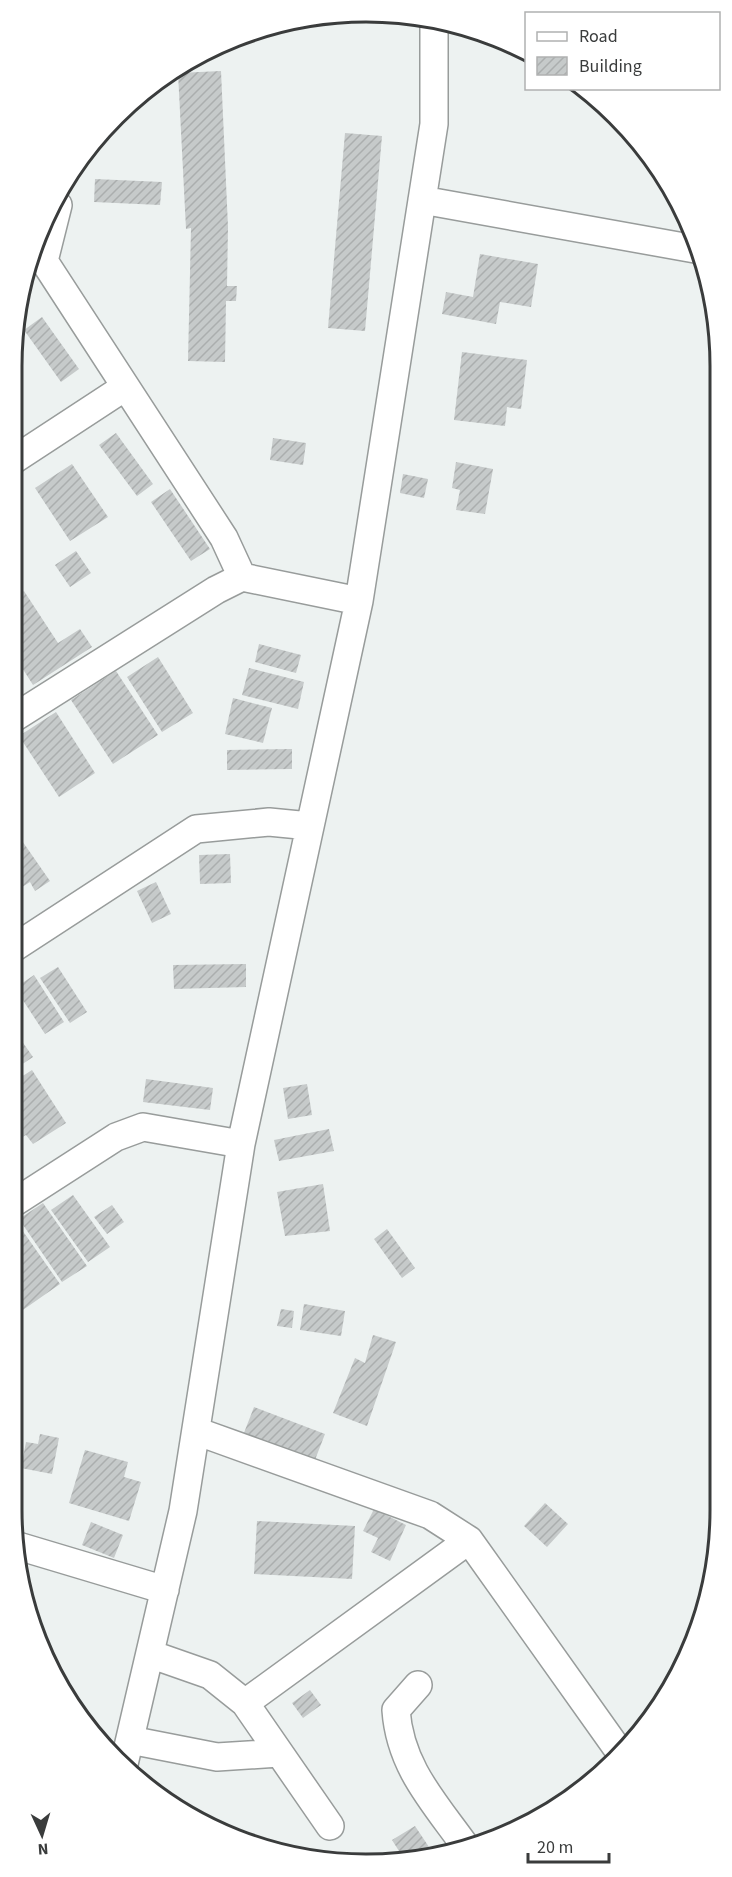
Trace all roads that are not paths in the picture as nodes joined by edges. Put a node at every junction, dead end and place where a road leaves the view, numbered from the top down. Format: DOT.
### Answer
graph roads {
  1 [pos="434,29"];
  2 [pos="423,200"];
  3 [pos="688,248"];
  4 [pos="38,264"];
  5 [pos="125,387"];
  6 [pos="22,454"];
  7 [pos="242,578"];
  8 [pos="359,601"];
  9 [pos="22,713"];
  10 [pos="310,826"];
  11 [pos="22,942"];
  12 [pos="241,1144"];
  13 [pos="22,1191"];
  14 [pos="196,1431"];
  15 [pos="469,1540"];
  16 [pos="24,1548"];
  17 [pos="165,1590"];
  18 [pos="150,1654"];
  19 [pos="418,1685"];
  20 [pos="245,1703"];
  21 [pos="616,1746"];
  22 [pos="127,1752"];
  23 [pos="279,1754"];
  24 [pos="330,1826"];
  25 [pos="461,1841"];
  1 -- 2 [label="street"];
  2 -- 3 [label="street"];
  2 -- 8 [label="street"];
  4 -- 5 [label="street"];
  5 -- 6 [label="street"];
  5 -- 7 [label="street"];
  7 -- 8 [label="street"];
  7 -- 9 [label="street"];
  8 -- 10 [label="street"];
  10 -- 11 [label="street"];
  10 -- 12 [label="street"];
  12 -- 13 [label="street"];
  12 -- 14 [label="street"];
  14 -- 15 [label="street"];
  14 -- 17 [label="street"];
  15 -- 20 [label="street"];
  15 -- 21 [label="street"];
  16 -- 17 [label="street"];
  17 -- 18 [label="street"];
  18 -- 20 [label="street"];
  18 -- 22 [label="street"];
  19 -- 25 [label="street"];
  20 -- 23 [label="street"];
  22 -- 23 [label="street"];
  23 -- 24 [label="street"];
}
